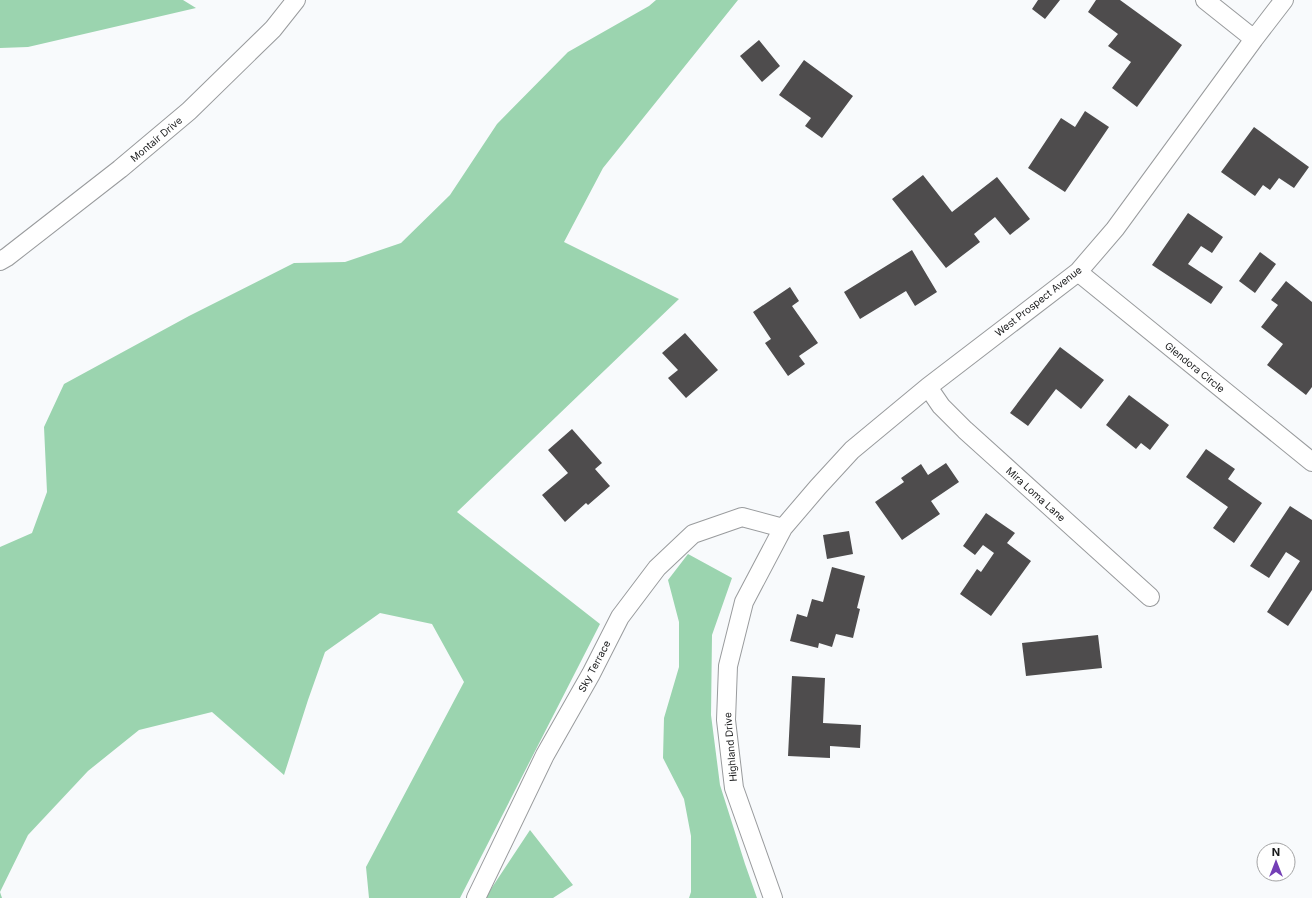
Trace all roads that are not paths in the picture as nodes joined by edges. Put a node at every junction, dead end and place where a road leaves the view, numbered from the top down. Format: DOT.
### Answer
graph roads {
  1 [pos="296,0"];
  2 [pos="1205,0"];
  3 [pos="1284,0"];
  4 [pos="1254,39"];
  5 [pos="0,261"];
  6 [pos="1078,272"];
  7 [pos="928,387"];
  8 [pos="1312,462"];
  9 [pos="783,528"];
  10 [pos="1150,596"];
  11 [pos="476,898"];
  12 [pos="773,898"];
  1 -- 5 [label="street, Montair Drive"];
  2 -- 4 [label="street"];
  3 -- 4 [label="street, West Prospect Avenue"];
  4 -- 6 [label="street, West Prospect Avenue"];
  6 -- 7 [label="street, West Prospect Avenue"];
  6 -- 8 [label="street, Glendora Circle"];
  7 -- 9 [label="street, West Prospect Avenue"];
  7 -- 10 [label="street, Mira Loma Lane"];
  9 -- 11 [label="street, Sky Terrace"];
  9 -- 12 [label="street, Highland Drive"];
}
